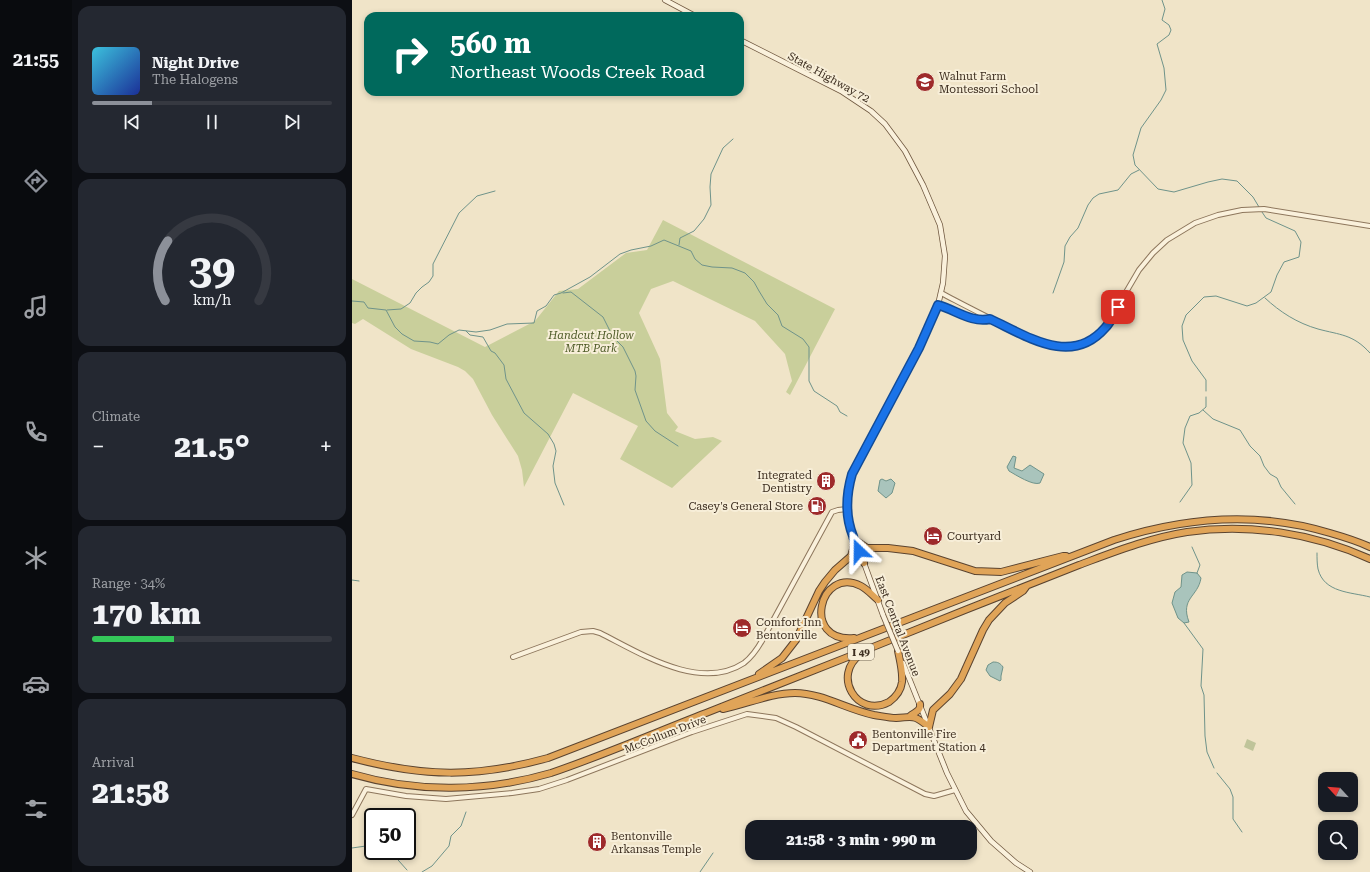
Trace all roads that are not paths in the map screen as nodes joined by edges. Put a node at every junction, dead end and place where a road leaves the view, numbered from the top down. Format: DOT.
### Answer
graph roads {
  1 [pos="664,0"];
  2 [pos="687,12"];
  3 [pos="744,42"];
  4 [pos="899,142"];
  5 [pos="1370,226"];
  6 [pos="941,293"];
  7 [pos="938,305"];
  8 [pos="990,319"];
  9 [pos="847,509"];
  10 [pos="854,539"];
  11 [pos="1370,547"];
  12 [pos="851,556"];
  13 [pos="1070,557"];
  14 [pos="1370,559"];
  15 [pos="864,562"];
  16 [pos="1027,585"];
  17 [pos="878,600"];
  18 [pos="862,637"];
  19 [pos="869,649"];
  20 [pos="898,651"];
  21 [pos="513,657"];
  22 [pos="731,689"];
  23 [pos="920,704"];
  24 [pos="706,712"];
  25 [pos="910,716"];
  26 [pos="929,727"];
  27 [pos="352,758"];
  28 [pos="352,774"];
  29 [pos="954,790"];
  30 [pos="352,816"];
  31 [pos="1030,872"];
  1 -- 2 [label="main road"];
  3 -- 4 [label="main road, State Highway 72"];
  4 -- 6 [label="main road, East Central Avenue"];
  5 -- 8 [label="street"];
  6 -- 7 [label="main road, East Central Avenue"];
  6 -- 8 [label="street"];
  7 -- 8 [label="street"];
  7 -- 9 [label="main road, East Central Avenue"];
  9 -- 10 [label="main road, East Central Avenue"];
  9 -- 21 [label="street"];
  10 -- 12 [label="highway"];
  10 -- 13 [label="highway"];
  10 -- 15 [label="main road, East Central Avenue"];
  11 -- 13 [label="highway, I 49"];
  12 -- 15 [label="highway"];
  12 -- 22 [label="highway"];
  13 -- 18 [label="highway, I 49"];
  14 -- 16 [label="highway, I 49"];
  15 -- 17 [label="main road, East Central Avenue"];
  16 -- 19 [label="highway, I 49"];
  16 -- 26 [label="highway"];
  17 -- 18 [label="highway"];
  17 -- 20 [label="main road, East Central Avenue, bridge"];
  18 -- 22 [label="highway, I 49"];
  19 -- 20 [label="highway"];
  19 -- 24 [label="highway, I 49"];
  20 -- 23 [label="main road, East Central Avenue"];
  22 -- 27 [label="highway, I 49"];
  23 -- 25 [label="highway"];
  23 -- 26 [label="main road, East Central Avenue"];
  24 -- 25 [label="highway"];
  24 -- 28 [label="highway, I 49"];
  25 -- 26 [label="highway"];
  26 -- 29 [label="main road, East Central Avenue"];
  29 -- 30 [label="street, McCollum Drive"];
  29 -- 31 [label="main road, East Central Avenue"];
}
